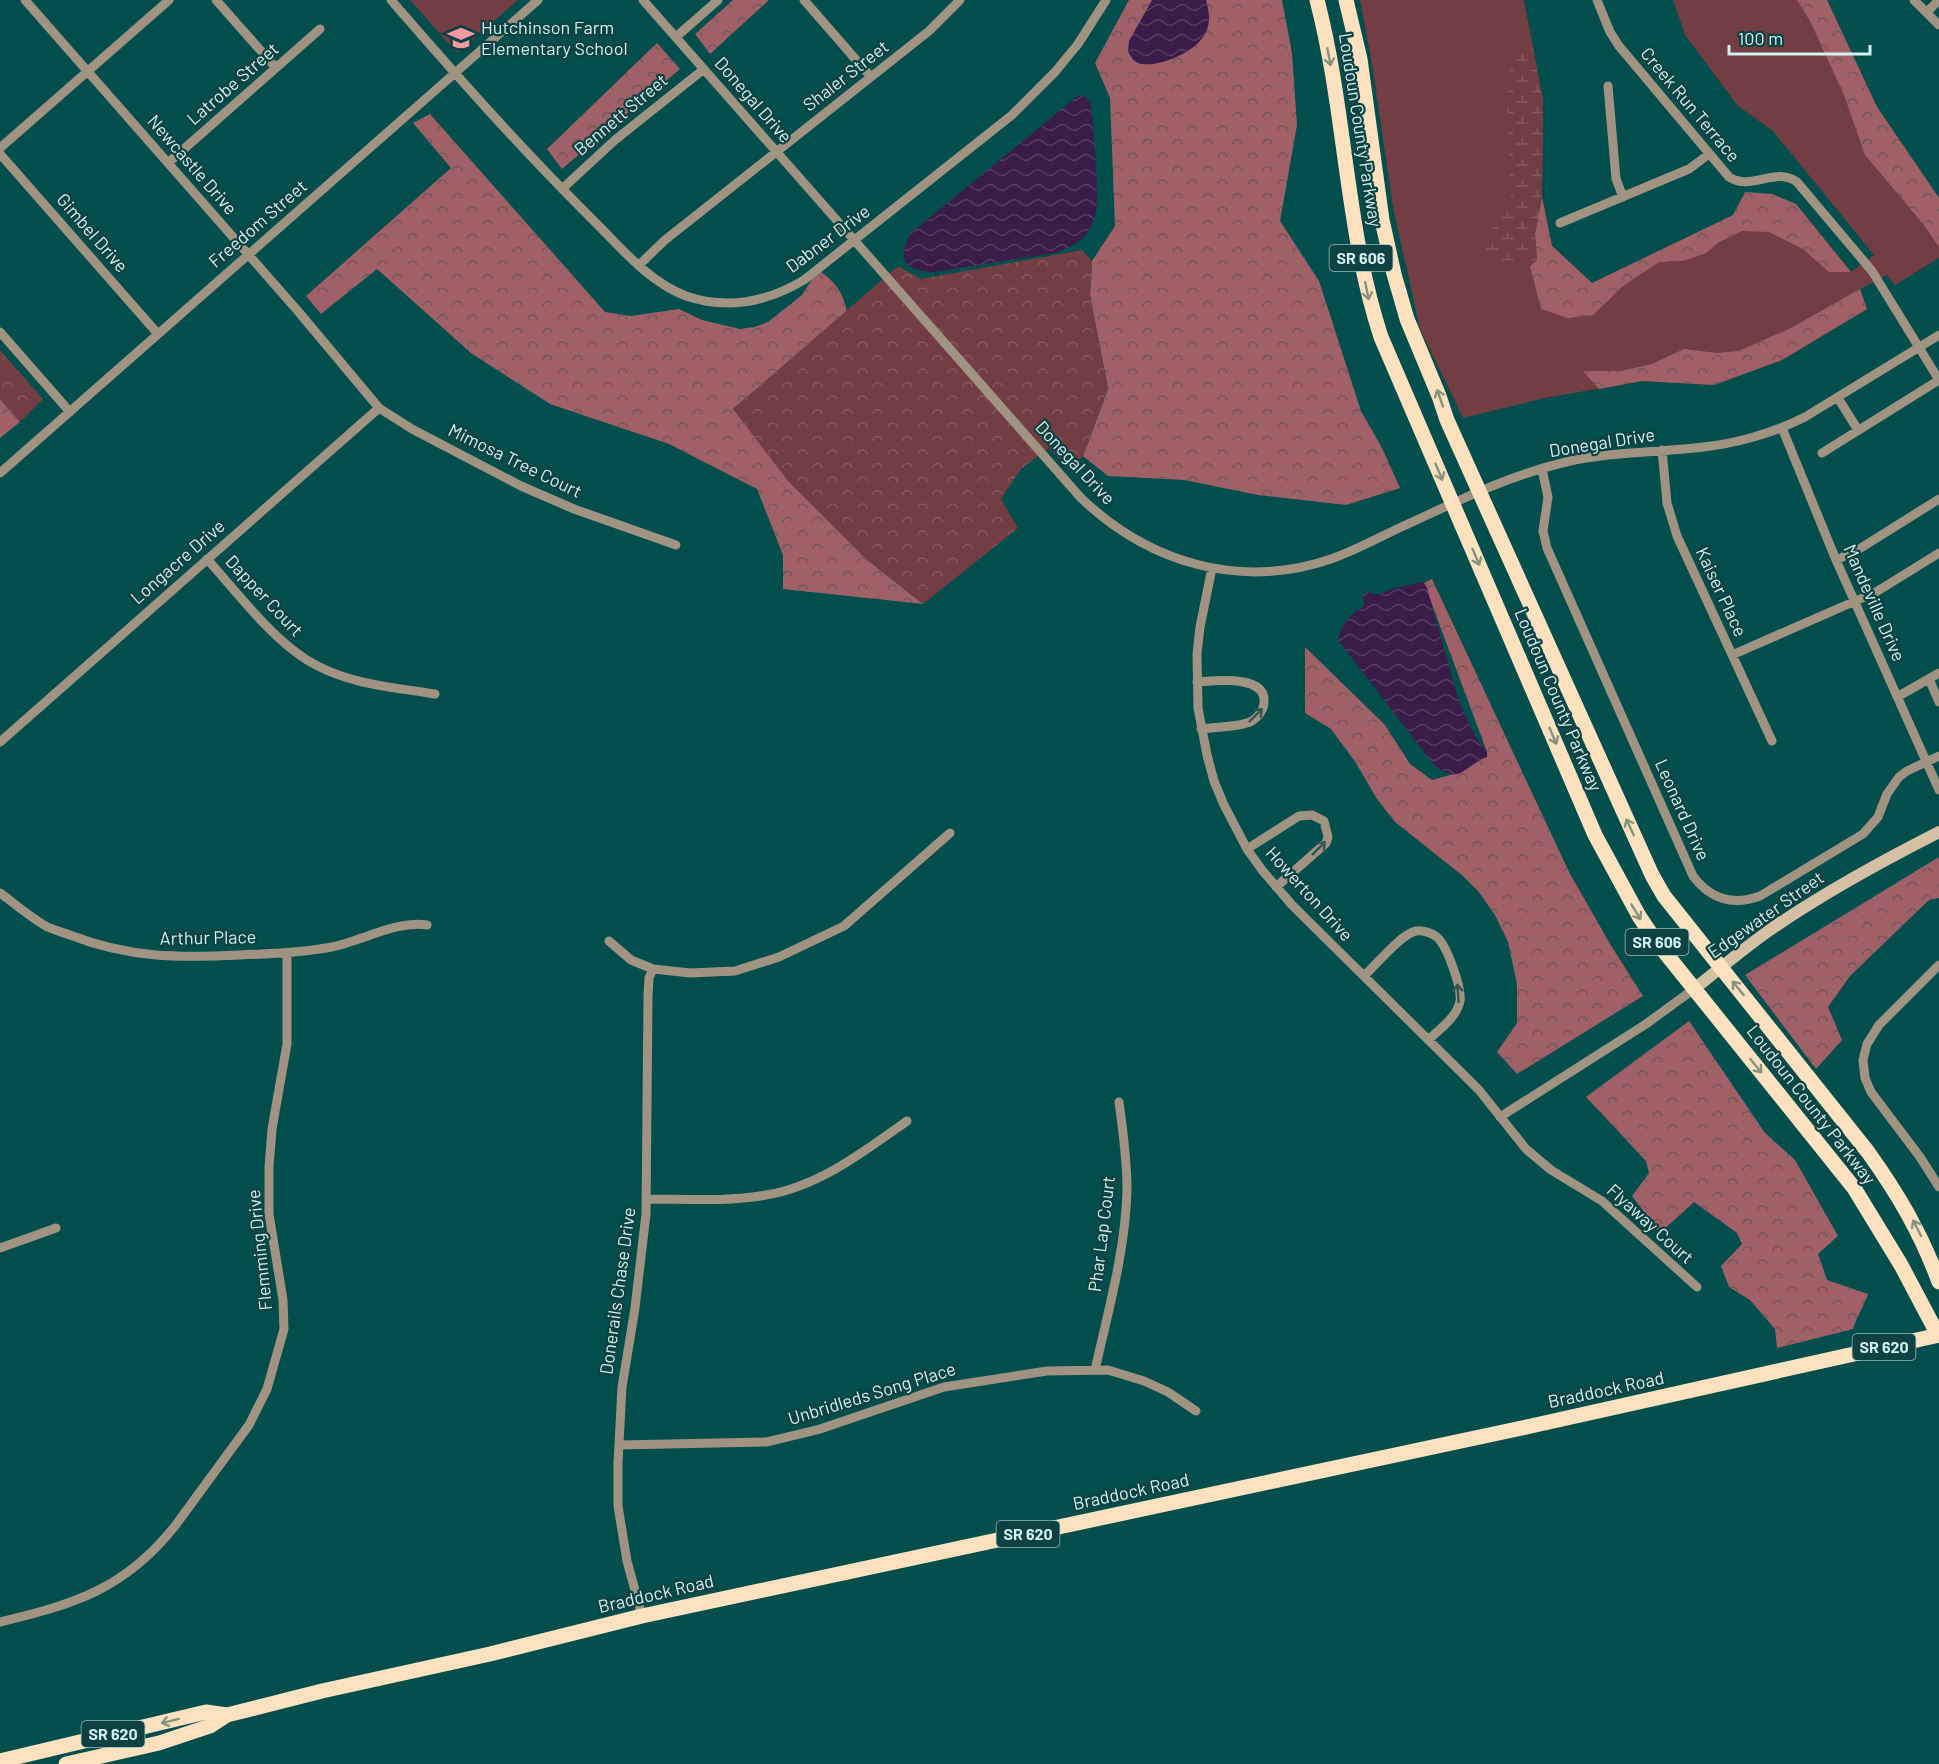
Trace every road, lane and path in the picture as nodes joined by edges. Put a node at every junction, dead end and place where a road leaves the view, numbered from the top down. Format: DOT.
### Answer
graph roads {
  1 [pos="25,0"];
  2 [pos="169,0"];
  3 [pos="216,0"];
  4 [pos="391,0"];
  5 [pos="538,0"];
  6 [pos="643,0"];
  7 [pos="718,0"];
  8 [pos="804,0"];
  9 [pos="960,0"];
  10 [pos="1106,0"];
  11 [pos="1317,0"];
  12 [pos="1346,0"];
  13 [pos="1597,0"];
  14 [pos="1914,0"];
  15 [pos="1939,0"];
  16 [pos="1927,12"];
  17 [pos="1939,25"];
  18 [pos="320,29"];
  19 [pos="676,37"];
  20 [pos="276,68"];
  21 [pos="704,69"];
  22 [pos="87,71"];
  23 [pos="455,73"];
  24 [pos="871,77"];
  25 [pos="1608,86"];
  26 [pos="0,148"];
  27 [pos="776,152"];
  28 [pos="0,153"];
  29 [pos="1709,154"];
  30 [pos="168,163"];
  31 [pos="562,189"];
  32 [pos="1623,197"];
  33 [pos="1560,223"];
  34 [pos="854,241"];
  35 [pos="249,254"];
  36 [pos="639,265"];
  37 [pos="0,332"];
  38 [pos="158,334"];
  39 [pos="1939,335"];
  40 [pos="1918,348"];
  41 [pos="1939,380"];
  42 [pos="1838,398"];
  43 [pos="379,408"];
  44 [pos="70,412"];
  45 [pos="1782,428"];
  46 [pos="1858,430"];
  47 [pos="1662,450"];
  48 [pos="1822,453"];
  49 [pos="1542,469"];
  50 [pos="0,473"];
  51 [pos="1479,491"];
  52 [pos="1939,499"];
  53 [pos="1453,503"];
  54 [pos="676,545"];
  55 [pos="1939,553"];
  56 [pos="207,559"];
  57 [pos="1836,560"];
  58 [pos="1212,568"];
  59 [pos="1855,602"];
  60 [pos="1732,655"];
  61 [pos="1939,673"];
  62 [pos="1929,679"];
  63 [pos="1197,682"];
  64 [pos="435,694"];
  65 [pos="1897,697"];
  66 [pos="1939,702"];
  67 [pos="1201,729"];
  68 [pos="1772,741"];
  69 [pos="0,742"];
  70 [pos="1939,756"];
  71 [pos="1926,762"];
  72 [pos="1939,790"];
  73 [pos="1939,832"];
  74 [pos="950,833"];
  75 [pos="1247,849"];
  76 [pos="1276,887"];
  77 [pos="0,893"];
  78 [pos="427,925"];
  79 [pos="609,941"];
  80 [pos="287,953"];
  81 [pos="1939,965"];
  82 [pos="1722,968"];
  83 [pos="652,969"];
  84 [pos="1364,976"];
  85 [pos="1694,989"];
  86 [pos="1428,1040"];
  87 [pos="1119,1102"];
  88 [pos="1500,1117"];
  89 [pos="907,1121"];
  90 [pos="1939,1187"];
  91 [pos="646,1199"];
  92 [pos="56,1228"];
  93 [pos="0,1248"];
  94 [pos="1939,1282"];
  95 [pos="1697,1287"];
  96 [pos="1939,1336"];
  97 [pos="1095,1370"];
  98 [pos="1196,1411"];
  99 [pos="619,1445"];
  100 [pos="642,1616"];
  101 [pos="0,1622"];
  102 [pos="227,1715"];
  103 [pos="0,1761"];
  104 [pos="66,1764"];
  1 -- 22 [label="street, Newcastle Drive"];
  2 -- 22 [label="street"];
  3 -- 20 [label="street"];
  4 -- 23 [label="street, Dabner Drive"];
  5 -- 23 [label="street, Freedom Street"];
  6 -- 19 [label="street, Donegal Drive"];
  7 -- 19 [label="street"];
  8 -- 24 [label="street"];
  9 -- 24 [label="street, Shaler Street"];
  10 -- 34 [label="street, Dabner Drive"];
  11 -- 53 [label="main road, Loudoun County Parkway / SR 606, one-way"];
  51 -- 12 [label="main road, Loudoun County Parkway / SR 606, one-way"];
  13 -- 29 [label="street, Creek Run Terrace"];
  14 -- 16 [label="street"];
  15 -- 16 [label="street"];
  16 -- 17 [label="street"];
  18 -- 20 [label="street, Latrobe Street"];
  19 -- 21 [label="street, Donegal Drive"];
  20 -- 30 [label="street, Latrobe Street"];
  21 -- 27 [label="street, Donegal Drive"];
  21 -- 31 [label="street, Bennett Street"];
  22 -- 26 [label="street"];
  22 -- 30 [label="street, Newcastle Drive"];
  23 -- 31 [label="street, Dabner Drive"];
  23 -- 35 [label="street, Freedom Street"];
  24 -- 27 [label="street, Shaler Street"];
  25 -- 32 [label="street"];
  27 -- 34 [label="street, Donegal Drive"];
  27 -- 36 [label="street, Shaler Street"];
  28 -- 38 [label="street, Gimbel Drive"];
  29 -- 32 [label="street"];
  29 -- 40 [label="street, Creek Run Terrace"];
  30 -- 35 [label="street, Newcastle Drive"];
  31 -- 36 [label="street, Dabner Drive"];
  32 -- 33 [label="street"];
  34 -- 36 [label="street, Dabner Drive"];
  34 -- 58 [label="street, Donegal Drive"];
  35 -- 38 [label="street, Freedom Street"];
  35 -- 43 [label="street, Newcastle Drive"];
  37 -- 44 [label="street"];
  38 -- 44 [label="street, Freedom Street"];
  39 -- 40 [label="street, Donegal Drive"];
  40 -- 41 [label="street"];
  40 -- 42 [label="street, Donegal Drive"];
  41 -- 46 [label="street"];
  42 -- 45 [label="street, Donegal Drive"];
  42 -- 46 [label="street"];
  43 -- 54 [label="street, Mimosa Tree Court"];
  43 -- 56 [label="street, Longacre Drive"];
  44 -- 50 [label="street, Freedom Street"];
  45 -- 47 [label="street, Donegal Drive"];
  45 -- 57 [label="street, Mandeville Drive"];
  46 -- 48 [label="street"];
  47 -- 49 [label="street, Donegal Drive"];
  47 -- 60 [label="street, Kaiser Place"];
  49 -- 51 [label="street, Donegal Drive"];
  49 -- 71 [label="street, Leonard Drive"];
  51 -- 53 [label="street, Donegal Drive"];
  82 -- 51 [label="main road, Loudoun County Parkway / SR 606, one-way"];
  52 -- 57 [label="street"];
  53 -- 58 [label="street, Donegal Drive"];
  53 -- 85 [label="main road, Loudoun County Parkway / SR 606, one-way"];
  55 -- 59 [label="street"];
  56 -- 64 [label="street, Dapper Court"];
  56 -- 69 [label="street, Longacre Drive"];
  57 -- 59 [label="street, Mandeville Drive"];
  58 -- 63 [label="street, Howerton Drive"];
  59 -- 60 [label="street"];
  59 -- 65 [label="street, Mandeville Drive"];
  60 -- 68 [label="street, Kaiser Place"];
  61 -- 62 [label="street"];
  62 -- 65 [label="street"];
  62 -- 66 [label="street"];
  63 -- 67 [label="street, Howerton Drive"];
  67 -- 63 [label="street, one-way"];
  65 -- 71 [label="street, Mandeville Drive"];
  67 -- 75 [label="street, Howerton Drive"];
  70 -- 71 [label="street, Leonard Drive"];
  71 -- 72 [label="street, Mandeville Drive"];
  73 -- 82 [label="street, Edgewater Street"];
  74 -- 83 [label="street"];
  75 -- 76 [label="street, Howerton Drive"];
  76 -- 75 [label="street, one-way"];
  76 -- 84 [label="street, Howerton Drive"];
  77 -- 80 [label="street, Arthur Place"];
  78 -- 80 [label="street, Arthur Place"];
  79 -- 83 [label="street"];
  80 -- 101 [label="street, Flemming Drive"];
  81 -- 90 [label="street"];
  82 -- 85 [label="street, Edgewater Street"];
  94 -- 82 [label="main road, Loudoun County Parkway / SR 606, one-way"];
  83 -- 91 [label="street, Donerails Chase Drive"];
  84 -- 86 [label="street, Howerton Drive"];
  86 -- 84 [label="street, one-way"];
  85 -- 88 [label="street, Edgewater Street"];
  85 -- 96 [label="main road, Loudoun County Parkway / SR 606, one-way"];
  86 -- 88 [label="street, Howerton Drive"];
  87 -- 97 [label="street, Phar Lap Court"];
  88 -- 95 [label="street, Flyaway Court"];
  89 -- 91 [label="street"];
  91 -- 99 [label="street, Donerails Chase Drive"];
  92 -- 93 [label="street"];
  96 -- 100 [label="main road, Braddock Road / SR 620"];
  97 -- 98 [label="street, Unbridleds Song Place"];
  97 -- 99 [label="street, Unbridleds Song Place"];
  99 -- 100 [label="street, Donerails Chase Drive"];
  100 -- 102 [label="main road, Braddock Road / SR 620"];
  102 -- 103 [label="main road, Braddock Road / SR 620, one-way"];
  102 -- 104 [label="main road, Braddock Road / SR 620"];
}
